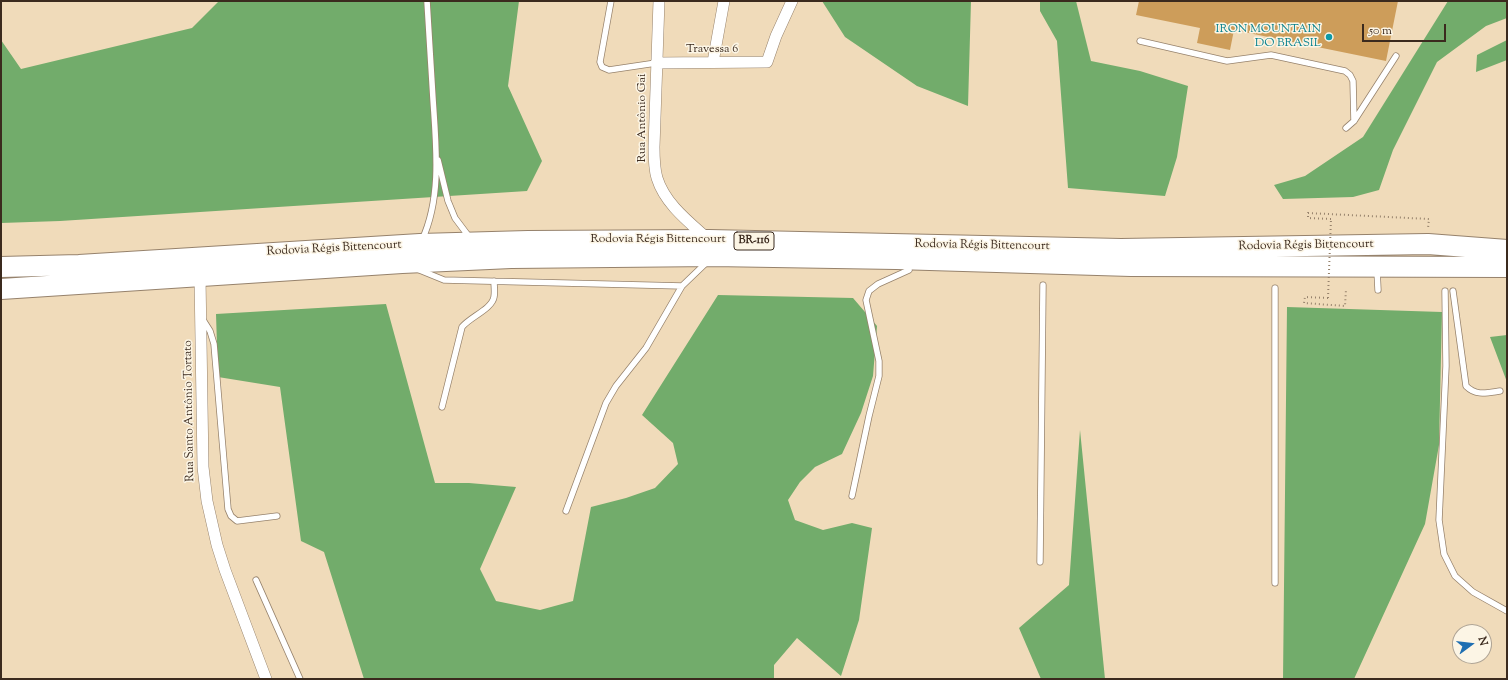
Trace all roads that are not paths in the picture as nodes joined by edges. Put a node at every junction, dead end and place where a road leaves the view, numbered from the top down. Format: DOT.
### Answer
graph roads {
  1 [pos="427,1"];
  2 [pos="611,1"];
  3 [pos="660,1"];
  4 [pos="724,1"];
  5 [pos="792,1"];
  6 [pos="1140,41"];
  7 [pos="1396,56"];
  8 [pos="713,62"];
  9 [pos="656,63"];
  10 [pos="1354,121"];
  11 [pos="1346,128"];
  12 [pos="437,154"];
  13 [pos="472,242"];
  14 [pos="420,244"];
  15 [pos="711,248"];
  16 [pos="1507,250"];
  17 [pos="402,263"];
  18 [pos="1,267"];
  19 [pos="1377,267"];
  20 [pos="1507,267"];
  21 [pos="909,270"];
  22 [pos="200,276"];
  23 [pos="494,281"];
  24 [pos="1043,285"];
  25 [pos="682,286"];
  26 [pos="1275,288"];
  27 [pos="1,289"];
  28 [pos="1378,290"];
  29 [pos="1445,291"];
  30 [pos="1453,291"];
  31 [pos="201,318"];
  32 [pos="1500,391"];
  33 [pos="442,407"];
  34 [pos="852,496"];
  35 [pos="566,511"];
  36 [pos="277,516"];
  37 [pos="1040,562"];
  38 [pos="256,580"];
  39 [pos="1275,583"];
  40 [pos="1507,611"];
  41 [pos="266,679"];
  42 [pos="300,679"];
  1 -- 12 [label="lane"];
  2 -- 9 [label="lane"];
  3 -- 9 [label="street, Rua Antônio Gai"];
  4 -- 8 [label="street"];
  5 -- 8 [label="street, Travessa 6"];
  6 -- 10 [label="lane"];
  7 -- 10 [label="lane"];
  8 -- 9 [label="street, Travessa 6"];
  9 -- 15 [label="street, Rua Antônio Gai"];
  10 -- 11 [label="lane"];
  12 -- 13 [label="lane"];
  12 -- 14 [label="lane"];
  13 -- 14 [label="highway, Rodovia Régis Bittencourt / BR-116"];
  13 -- 15 [label="highway, Rodovia Régis Bittencourt / BR-116"];
  14 -- 18 [label="highway, Rodovia Régis Bittencourt / BR-116"];
  15 -- 16 [label="highway, Rodovia Régis Bittencourt / BR-116"];
  15 -- 17 [label="highway, Rodovia Régis Bittencourt / BR-116"];
  15 -- 19 [label="highway, Rodovia Régis Bittencourt / BR-116"];
  15 -- 25 [label="lane"];
  17 -- 22 [label="highway, Rodovia Régis Bittencourt / BR-116"];
  17 -- 23 [label="lane"];
  19 -- 20 [label="highway, Rodovia Régis Bittencourt / BR-116"];
  19 -- 28 [label="lane"];
  21 -- 34 [label="lane"];
  22 -- 27 [label="highway, Rodovia Régis Bittencourt / BR-116"];
  22 -- 31 [label="street, Rua Santo Antônio Tortato"];
  23 -- 25 [label="lane"];
  23 -- 33 [label="lane"];
  24 -- 37 [label="lane"];
  25 -- 35 [label="lane"];
  26 -- 39 [label="lane"];
  29 -- 40 [label="lane"];
  30 -- 32 [label="lane"];
  31 -- 36 [label="lane"];
  31 -- 41 [label="street, Rua Santo Antônio Tortato"];
  38 -- 42 [label="lane"];
}
